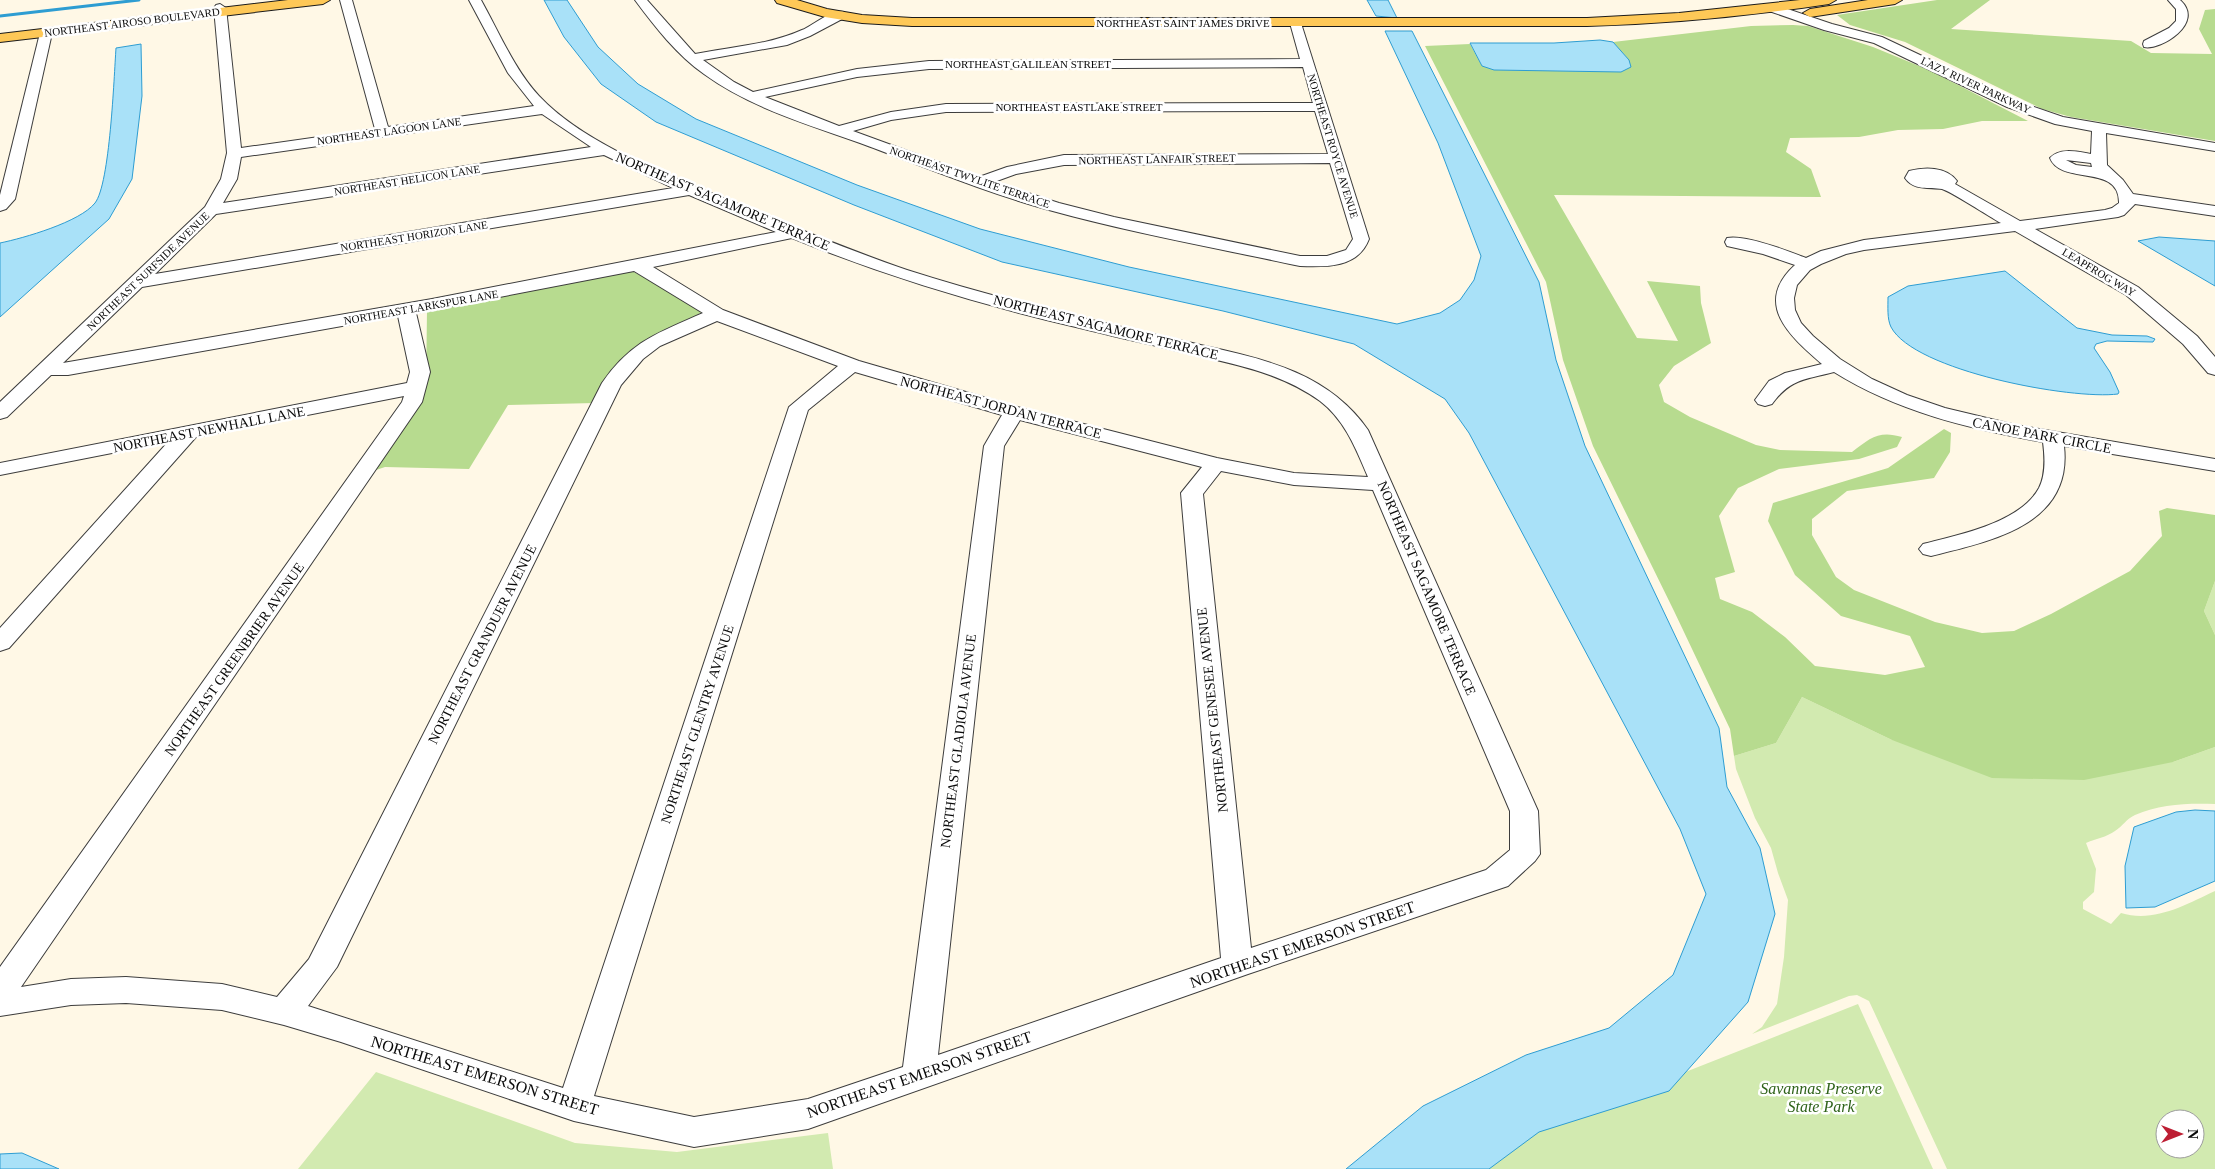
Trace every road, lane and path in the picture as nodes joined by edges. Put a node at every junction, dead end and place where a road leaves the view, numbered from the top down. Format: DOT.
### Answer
graph roads {
  1 [pos="286,0"];
  2 [pos="323,0"];
  3 [pos="346,0"];
  4 [pos="475,0"];
  5 [pos="641,0"];
  6 [pos="782,0"];
  7 [pos="1830,0"];
  8 [pos="1895,0"];
  9 [pos="2174,0"];
  10 [pos="1772,8"];
  11 [pos="220,10"];
  12 [pos="840,16"];
  13 [pos="1796,16"];
  14 [pos="1587,22"];
  15 [pos="1296,23"];
  16 [pos="0,33"];
  17 [pos="46,33"];
  18 [pos="0,38"];
  19 [pos="2149,44"];
  20 [pos="692,58"];
  21 [pos="1308,63"];
  22 [pos="752,96"];
  23 [pos="544,108"];
  24 [pos="1322,108"];
  25 [pos="2099,128"];
  26 [pos="839,131"];
  27 [pos="383,133"];
  28 [pos="2215,147"];
  29 [pos="604,150"];
  30 [pos="234,154"];
  31 [pos="1336,158"];
  32 [pos="980,182"];
  33 [pos="1944,184"];
  34 [pos="691,190"];
  35 [pos="2128,198"];
  36 [pos="0,206"];
  37 [pos="211,210"];
  38 [pos="2215,211"];
  39 [pos="2020,226"];
  40 [pos="793,233"];
  41 [pos="1733,242"];
  42 [pos="1340,258"];
  43 [pos="1807,264"];
  44 [pos="640,266"];
  45 [pos="137,282"];
  46 [pos="406,310"];
  47 [pos="717,314"];
  48 [pos="852,365"];
  49 [pos="1837,366"];
  50 [pos="47,369"];
  51 [pos="2215,369"];
  52 [pos="417,388"];
  53 [pos="1765,400"];
  54 [pos="1014,412"];
  55 [pos="0,413"];
  56 [pos="188,433"];
  57 [pos="2053,438"];
  58 [pos="1216,464"];
  59 [pos="2215,465"];
  60 [pos="0,469"];
  61 [pos="1383,484"];
  62 [pos="1931,549"];
  63 [pos="0,643"];
  64 [pos="1525,854"];
  65 [pos="1237,965"];
  66 [pos="0,992"];
  67 [pos="0,1002"];
  68 [pos="284,1012"];
  69 [pos="919,1075"];
  70 [pos="574,1106"];
  1 -- 11 [label="main road, NORTHEAST AIROSO BOULEVARD"];
  2 -- 11 [label="main road, NORTHEAST AIROSO BOULEVARD"];
  3 -- 27 [label="street"];
  4 -- 23 [label="street, NORTHEAST SAGAMORE TERRACE"];
  5 -- 20 [label="street, NORTHEAST TWYLITE TERRACE"];
  6 -- 12 [label="main road, NORTHEAST SAINT JAMES DRIVE"];
  7 -- 10 [label="main road, NORTHEAST SAINT JAMES DRIVE"];
  8 -- 13 [label="main road, NORTHEAST SAINT JAMES DRIVE"];
  9 -- 19 [label="street"];
  10 -- 13 [label="street, LAZY RIVER PARKWAY"];
  10 -- 14 [label="main road, NORTHEAST SAINT JAMES DRIVE"];
  11 -- 16 [label="main road, NORTHEAST AIROSO BOULEVARD"];
  11 -- 17 [label="main road, NORTHEAST AIROSO BOULEVARD"];
  11 -- 30 [label="street, NORTHEAST SURFSIDE AVENUE"];
  12 -- 15 [label="main road, NORTHEAST SAINT JAMES DRIVE"];
  12 -- 20 [label="street"];
  13 -- 14 [label="main road, NORTHEAST SAINT JAMES DRIVE"];
  13 -- 25 [label="street, LAZY RIVER PARKWAY"];
  14 -- 15 [label="main road, NORTHEAST SAINT JAMES DRIVE"];
  15 -- 21 [label="street, NORTHEAST ROYCE AVENUE"];
  17 -- 18 [label="main road, NORTHEAST AIROSO BOULEVARD"];
  17 -- 36 [label="street"];
  20 -- 22 [label="street, NORTHEAST TWYLITE TERRACE"];
  21 -- 22 [label="street, NORTHEAST GALILEAN STREET"];
  21 -- 24 [label="street, NORTHEAST ROYCE AVENUE"];
  22 -- 26 [label="street, NORTHEAST TWYLITE TERRACE"];
  23 -- 27 [label="street, NORTHEAST LAGOON LANE"];
  23 -- 29 [label="street, NORTHEAST SAGAMORE TERRACE"];
  24 -- 26 [label="street, NORTHEAST EASTLAKE STREET"];
  24 -- 31 [label="street, NORTHEAST ROYCE AVENUE"];
  25 -- 28 [label="street, LAZY RIVER PARKWAY"];
  25 -- 35 [label="street"];
  26 -- 32 [label="street, NORTHEAST TWYLITE TERRACE"];
  27 -- 30 [label="street, NORTHEAST LAGOON LANE"];
  29 -- 34 [label="street, NORTHEAST SAGAMORE TERRACE"];
  29 -- 37 [label="street, NORTHEAST HELICON LANE"];
  30 -- 37 [label="street, NORTHEAST SURFSIDE AVENUE"];
  31 -- 32 [label="street, NORTHEAST LANFAIR STREET"];
  31 -- 42 [label="street, NORTHEAST ROYCE AVENUE"];
  32 -- 42 [label="street, NORTHEAST TWYLITE TERRACE"];
  33 -- 39 [label="street, LEAPFROG WAY"];
  34 -- 40 [label="street, NORTHEAST SAGAMORE TERRACE"];
  34 -- 45 [label="street, NORTHEAST HORIZON LANE"];
  35 -- 38 [label="street"];
  35 -- 39 [label="street, CANOE PARK CIRCLE"];
  37 -- 45 [label="street, NORTHEAST SURFSIDE AVENUE"];
  39 -- 43 [label="street, CANOE PARK CIRCLE"];
  39 -- 51 [label="street, LEAPFROG WAY"];
  40 -- 44 [label="street, NORTHEAST LARKSPUR LANE"];
  40 -- 61 [label="street, NORTHEAST SAGAMORE TERRACE"];
  41 -- 43 [label="street"];
  43 -- 49 [label="street, CANOE PARK CIRCLE"];
  44 -- 46 [label="street, NORTHEAST LARKSPUR LANE"];
  44 -- 47 [label="street, NORTHEAST JORDAN TERRACE"];
  45 -- 50 [label="street, NORTHEAST SURFSIDE AVENUE"];
  46 -- 50 [label="street, NORTHEAST LARKSPUR LANE"];
  46 -- 52 [label="street, NORTHEAST GREENBRIER AVENUE"];
  47 -- 48 [label="street, NORTHEAST JORDAN TERRACE"];
  47 -- 68 [label="street, NORTHEAST GRANDUER AVENUE"];
  48 -- 54 [label="street, NORTHEAST JORDAN TERRACE"];
  48 -- 70 [label="street, NORTHEAST GLENTRY AVENUE"];
  49 -- 53 [label="street"];
  49 -- 57 [label="street, CANOE PARK CIRCLE"];
  50 -- 55 [label="street, NORTHEAST SURFSIDE AVENUE"];
  52 -- 56 [label="street, NORTHEAST NEWHALL LANE"];
  52 -- 66 [label="street, NORTHEAST GREENBRIER AVENUE"];
  54 -- 58 [label="street, NORTHEAST JORDAN TERRACE"];
  54 -- 69 [label="street, NORTHEAST GLADIOLA AVENUE"];
  56 -- 60 [label="street, NORTHEAST NEWHALL LANE"];
  56 -- 63 [label="street"];
  57 -- 59 [label="street, CANOE PARK CIRCLE"];
  57 -- 62 [label="street"];
  58 -- 61 [label="street, NORTHEAST JORDAN TERRACE"];
  58 -- 65 [label="street, NORTHEAST GENESEE AVENUE"];
  61 -- 64 [label="street, NORTHEAST SAGAMORE TERRACE"];
  64 -- 65 [label="street, NORTHEAST EMERSON STREET"];
  65 -- 69 [label="street, NORTHEAST EMERSON STREET"];
  67 -- 68 [label="street, NORTHEAST EMERSON STREET"];
  68 -- 70 [label="street, NORTHEAST EMERSON STREET"];
  69 -- 70 [label="street, NORTHEAST EMERSON STREET"];
}
